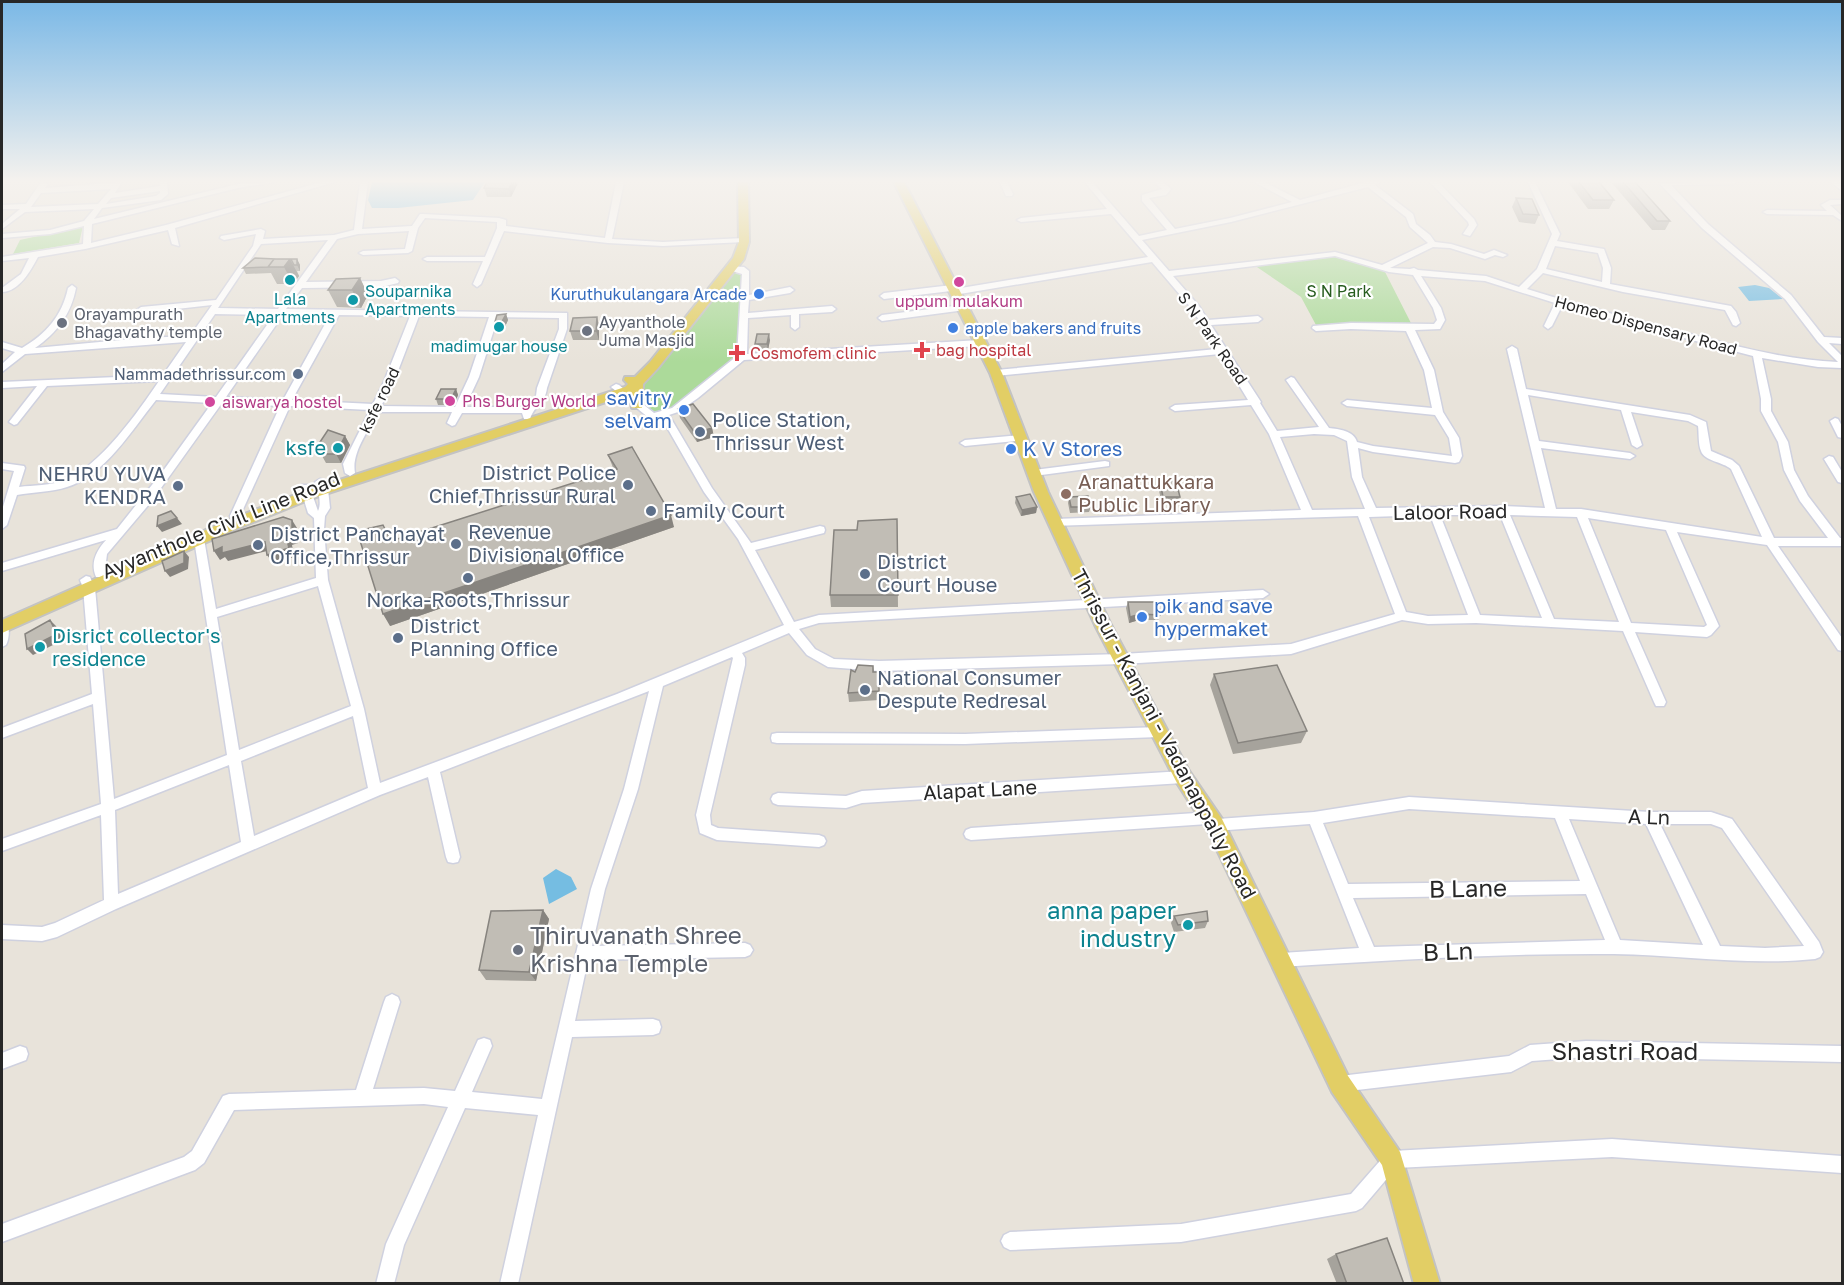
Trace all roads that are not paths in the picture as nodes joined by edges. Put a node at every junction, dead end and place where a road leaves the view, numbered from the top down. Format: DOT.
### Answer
graph roads {
  1 [pos="87,242"];
  2 [pos="101,242"];
  3 [pos="259,242"];
  4 [pos="330,242"];
  5 [pos="410,242"];
  6 [pos="496,242"];
  7 [pos="629,242"];
  8 [pos="707,242"];
  9 [pos="739,242"];
  10 [pos="929,242"];
  11 [pos="1139,242"];
  12 [pos="1726,242"];
  13 [pos="1553,243"];
  14 [pos="1432,244"];
  15 [pos="87,245"];
  16 [pos="363,254"];
  17 [pos="35,255"];
  18 [pos="1503,255"];
  19 [pos="427,259"];
  20 [pos="489,259"];
  21 [pos="1154,259"];
  22 [pos="2,260"];
  23 [pos="734,260"];
  24 [pos="1383,268"];
  25 [pos="1414,270"];
  26 [pos="1541,270"];
  27 [pos="1166,274"];
  28 [pos="396,281"];
  29 [pos="477,284"];
  30 [pos="300,285"];
  31 [pos="1606,285"];
  32 [pos="72,288"];
  33 [pos="5,290"];
  34 [pos="790,290"];
  35 [pos="1520,291"];
  36 [pos="884,296"];
  37 [pos="956,296"];
  38 [pos="744,298"];
  39 [pos="219,302"];
  40 [pos="1559,303"];
  41 [pos="832,309"];
  42 [pos="141,310"];
  43 [pos="212,311"];
  44 [pos="280,312"];
  45 [pos="795,312"];
  46 [pos="335,314"];
  47 [pos="415,315"];
  48 [pos="494,316"];
  49 [pos="743,316"];
  50 [pos="882,318"];
  51 [pos="1258,319"];
  52 [pos="1736,323"];
  53 [pos="1206,324"];
  54 [pos="1548,326"];
  55 [pos="795,327"];
  56 [pos="1316,328"];
  57 [pos="1408,328"];
  58 [pos="192,339"];
  59 [pos="1821,340"];
  60 [pos="1842,340"];
  61 [pos="980,344"];
  62 [pos="2,345"];
  63 [pos="1512,349"];
  64 [pos="22,351"];
  65 [pos="1224,351"];
  66 [pos="1757,354"];
  67 [pos="742,357"];
  68 [pos="1842,363"];
  69 [pos="2,369"];
  70 [pos="996,373"];
  71 [pos="165,378"];
  72 [pos="1291,380"];
  73 [pos="44,384"];
  74 [pos="2,385"];
  75 [pos="627,386"];
  76 [pos="1521,391"];
  77 [pos="153,397"];
  78 [pos="219,399"];
  79 [pos="1256,402"];
  80 [pos="287,403"];
  81 [pos="1347,403"];
  82 [pos="637,405"];
  83 [pos="376,408"];
  84 [pos="1174,408"];
  85 [pos="1625,408"];
  86 [pos="458,410"];
  87 [pos="1438,412"];
  88 [pos="664,414"];
  89 [pos="531,416"];
  90 [pos="1835,421"];
  91 [pos="14,422"];
  92 [pos="452,423"];
  93 [pos="1326,431"];
  94 [pos="1274,434"];
  95 [pos="1842,435"];
  96 [pos="1022,438"];
  97 [pos="965,443"];
  98 [pos="1354,444"];
  99 [pos="1535,444"];
  100 [pos="1637,445"];
  101 [pos="1630,456"];
  102 [pos="1829,459"];
  103 [pos="1105,464"];
  104 [pos="2,466"];
  105 [pos="1034,472"];
  106 [pos="350,473"];
  107 [pos="1842,480"];
  108 [pos="322,486"];
  109 [pos="307,491"];
  110 [pos="12,492"];
  111 [pos="1503,510"];
  112 [pos="1434,512"];
  113 [pos="1551,512"];
  114 [pos="1581,513"];
  115 [pos="1308,514"];
  116 [pos="1368,514"];
  117 [pos="235,516"];
  118 [pos="321,516"];
  119 [pos="1055,523"];
  120 [pos="2,525"];
  121 [pos="1670,527"];
  122 [pos="820,530"];
  123 [pos="122,531"];
  124 [pos="199,539"];
  125 [pos="1770,542"];
  126 [pos="1840,542"];
  127 [pos="747,548"];
  128 [pos="2,567"];
  129 [pos="100,574"];
  130 [pos="322,580"];
  131 [pos="88,584"];
  132 [pos="1263,594"];
  133 [pos="1094,604"];
  134 [pos="211,615"];
  135 [pos="1402,616"];
  136 [pos="1476,619"];
  137 [pos="2,623"];
  138 [pos="1550,623"];
  139 [pos="791,627"];
  140 [pos="1626,627"];
  141 [pos="2,642"];
  142 [pos="1842,646"];
  143 [pos="734,650"];
  144 [pos="1122,659"];
  145 [pos="658,682"];
  146 [pos="97,697"];
  147 [pos="1660,702"];
  148 [pos="358,709"];
  149 [pos="1160,732"];
  150 [pos="2,733"];
  151 [pos="777,738"];
  152 [pos="234,757"];
  153 [pos="433,769"];
  154 [pos="1183,777"];
  155 [pos="375,791"];
  156 [pos="778,799"];
  157 [pos="108,807"];
  158 [pos="1559,812"];
  159 [pos="1314,818"];
  160 [pos="1650,818"];
  161 [pos="1214,821"];
  162 [pos="971,834"];
  163 [pos="819,841"];
  164 [pos="2,845"];
  165 [pos="248,845"];
  166 [pos="453,857"];
  167 [pos="1591,887"];
  168 [pos="1345,891"];
  169 [pos="111,904"];
  170 [pos="2,932"];
  171 [pos="1615,947"];
  172 [pos="745,950"];
  173 [pos="582,953"];
  174 [pos="1715,953"];
  175 [pos="1369,954"];
  176 [pos="1281,960"];
  177 [pos="392,1002"];
  178 [pos="653,1027"];
  179 [pos="566,1029"];
  180 [pos="484,1046"];
  181 [pos="20,1054"];
  182 [pos="1842,1054"];
  183 [pos="2,1061"];
  184 [pos="1340,1084"];
  185 [pos="363,1097"];
  186 [pos="461,1099"];
  187 [pos="548,1108"];
  188 [pos="1392,1160"];
  189 [pos="1842,1165"];
  190 [pos="2,1233"];
  191 [pos="1010,1241"];
  192 [pos="385,1284"];
  193 [pos="509,1284"];
  194 [pos="1427,1284"];
  1 -- 15 [label="street"];
  2 -- 15 [label="street"];
  3 -- 39 [label="street"];
  4 -- 30 [label="street"];
  5 -- 16 [label="street"];
  6 -- 20 [label="street"];
  7 -- 8 [label="street"];
  9 -- 23 [label="main road"];
  10 -- 37 [label="main road, Thrissur - Kanjani - Vadanappally Road"];
  11 -- 21 [label="street, S N Park Road"];
  12 -- 59 [label="street"];
  13 -- 26 [label="street"];
  13 -- 31 [label="street"];
  14 -- 18 [label="street"];
  14 -- 24 [label="street"];
  15 -- 17 [label="street"];
  17 -- 22 [label="street"];
  17 -- 33 [label="street"];
  19 -- 20 [label="street"];
  20 -- 29 [label="street"];
  21 -- 27 [label="street, S N Park Road"];
  21 -- 37 [label="street"];
  23 -- 38 [label="street"];
  23 -- 75 [label="main road"];
  24 -- 25 [label="street, Homeo Dispensary Road"];
  24 -- 27 [label="street, Homeo Dispensary Road"];
  25 -- 35 [label="street, Homeo Dispensary Road"];
  25 -- 57 [label="street"];
  26 -- 31 [label="street"];
  26 -- 35 [label="street"];
  27 -- 53 [label="street, S N Park Road"];
  28 -- 30 [label="street"];
  30 -- 44 [label="street"];
  31 -- 52 [label="street"];
  32 -- 64 [label="street"];
  34 -- 38 [label="street"];
  35 -- 40 [label="street, Homeo Dispensary Road"];
  36 -- 37 [label="street"];
  37 -- 50 [label="street"];
  37 -- 61 [label="main road, Thrissur - Kanjani - Vadanappally Road"];
  38 -- 49 [label="street"];
  39 -- 42 [label="street"];
  39 -- 43 [label="street"];
  40 -- 54 [label="street"];
  40 -- 66 [label="street, Homeo Dispensary Road"];
  41 -- 45 [label="street"];
  43 -- 44 [label="street"];
  43 -- 58 [label="street"];
  44 -- 46 [label="street"];
  44 -- 78 [label="street"];
  45 -- 49 [label="street"];
  45 -- 55 [label="street"];
  46 -- 47 [label="street"];
  46 -- 80 [label="street"];
  47 -- 48 [label="street"];
  47 -- 83 [label="street, ksfe road"];
  48 -- 86 [label="street"];
  48 -- 89 [label="street"];
  49 -- 67 [label="street"];
  51 -- 53 [label="street"];
  53 -- 65 [label="street, S N Park Road"];
  56 -- 57 [label="street"];
  57 -- 87 [label="street"];
  58 -- 64 [label="street"];
  58 -- 71 [label="street"];
  59 -- 60 [label="street"];
  59 -- 68 [label="street"];
  61 -- 67 [label="street"];
  61 -- 70 [label="main road, Thrissur - Kanjani - Vadanappally Road"];
  62 -- 64 [label="street"];
  63 -- 76 [label="street"];
  64 -- 69 [label="street"];
  65 -- 70 [label="street"];
  65 -- 79 [label="street, S N Park Road"];
  66 -- 68 [label="street, Homeo Dispensary Road"];
  66 -- 126 [label="street"];
  67 -- 88 [label="street"];
  70 -- 96 [label="main road, Thrissur - Kanjani - Vadanappally Road"];
  71 -- 73 [label="street"];
  71 -- 77 [label="street"];
  72 -- 93 [label="street"];
  73 -- 74 [label="street"];
  73 -- 91 [label="street"];
  75 -- 82 [label="main road"];
  75 -- 89 [label="main road, Ayyanthole Civil Line Road"];
  76 -- 85 [label="street"];
  76 -- 99 [label="street"];
  77 -- 78 [label="street"];
  77 -- 110 [label="street"];
  78 -- 80 [label="street"];
  78 -- 123 [label="street"];
  79 -- 84 [label="street"];
  79 -- 94 [label="street, S N Park Road"];
  80 -- 83 [label="street"];
  80 -- 117 [label="street"];
  81 -- 87 [label="street"];
  82 -- 88 [label="street"];
  83 -- 86 [label="street"];
  83 -- 106 [label="street, ksfe road"];
  85 -- 100 [label="street"];
  85 -- 125 [label="street"];
  86 -- 89 [label="street"];
  86 -- 92 [label="street"];
  87 -- 98 [label="street"];
  88 -- 127 [label="street"];
  89 -- 106 [label="main road, Ayyanthole Civil Line Road"];
  89 -- 108 [label="main road, Ayyanthole Civil Line Road"];
  90 -- 95 [label="street"];
  93 -- 94 [label="street"];
  93 -- 98 [label="street"];
  94 -- 115 [label="street, S N Park Road"];
  96 -- 97 [label="street"];
  96 -- 105 [label="main road, Thrissur - Kanjani - Vadanappally Road"];
  98 -- 116 [label="street"];
  99 -- 101 [label="street"];
  99 -- 113 [label="street"];
  102 -- 107 [label="street"];
  103 -- 105 [label="street"];
  104 -- 110 [label="street"];
  105 -- 119 [label="main road, Thrissur - Kanjani - Vadanappally Road"];
  106 -- 108 [label="main road, Ayyanthole Civil Line Road"];
  108 -- 109 [label="main road, Ayyanthole Civil Line Road"];
  108 -- 118 [label="street"];
  109 -- 117 [label="main road, Ayyanthole Civil Line Road"];
  109 -- 118 [label="street"];
  109 -- 124 [label="main road, Ayyanthole Civil Line Road"];
  110 -- 120 [label="street"];
  111 -- 112 [label="street, Laloor Road"];
  111 -- 113 [label="street, Laloor Road"];
  111 -- 138 [label="street"];
  112 -- 116 [label="street, Laloor Road"];
  112 -- 136 [label="street"];
  113 -- 114 [label="street, Laloor Road"];
  114 -- 121 [label="street, Laloor Road"];
  114 -- 140 [label="street"];
  115 -- 116 [label="street, Laloor Road"];
  115 -- 119 [label="street, Laloor Road"];
  116 -- 135 [label="street"];
  117 -- 129 [label="main road, Ayyanthole Civil Line Road"];
  118 -- 130 [label="street"];
  119 -- 133 [label="main road, Thrissur - Kanjani - Vadanappally Road"];
  121 -- 125 [label="street, Laloor Road"];
  121 -- 140 [label="street"];
  122 -- 127 [label="street"];
  123 -- 128 [label="street"];
  123 -- 129 [label="street"];
  124 -- 131 [label="main road, Ayyanthole Civil Line Road"];
  124 -- 134 [label="street"];
  125 -- 126 [label="street, Laloor Road"];
  125 -- 142 [label="street"];
  127 -- 139 [label="street"];
  129 -- 131 [label="main road, Ayyanthole Civil Line Road"];
  130 -- 134 [label="street"];
  130 -- 148 [label="street"];
  131 -- 137 [label="main road, Ayyanthole Civil Line Road"];
  131 -- 146 [label="street"];
  132 -- 133 [label="street"];
  133 -- 139 [label="street"];
  133 -- 144 [label="main road, Thrissur - Kanjani - Vadanappally Road"];
  134 -- 152 [label="street"];
  135 -- 136 [label="street"];
  135 -- 144 [label="street"];
  136 -- 138 [label="street"];
  137 -- 141 [label="street"];
  138 -- 140 [label="street"];
  139 -- 143 [label="street"];
  139 -- 144 [label="street"];
  140 -- 147 [label="street"];
  143 -- 145 [label="street"];
  143 -- 163 [label="street"];
  144 -- 149 [label="main road, Thrissur - Kanjani - Vadanappally Road"];
  145 -- 153 [label="street"];
  145 -- 173 [label="street"];
  146 -- 150 [label="street"];
  146 -- 157 [label="street"];
  148 -- 152 [label="street"];
  148 -- 155 [label="street"];
  149 -- 151 [label="street"];
  149 -- 154 [label="main road, Thrissur - Kanjani - Vadanappally Road"];
  152 -- 157 [label="street"];
  152 -- 165 [label="street"];
  153 -- 155 [label="street"];
  153 -- 166 [label="street"];
  154 -- 156 [label="street, Alapat Lane"];
  154 -- 161 [label="main road, Thrissur - Kanjani - Vadanappally Road"];
  155 -- 165 [label="street"];
  157 -- 164 [label="street"];
  157 -- 169 [label="street"];
  158 -- 159 [label="street, A Ln"];
  158 -- 160 [label="street, A Ln"];
  158 -- 167 [label="street"];
  159 -- 161 [label="street, A Ln"];
  159 -- 168 [label="street"];
  160 -- 174 [label="street"];
  160 -- 174 [label="street, A Ln"];
  161 -- 162 [label="street, A Ln"];
  161 -- 176 [label="main road, Thrissur - Kanjani - Vadanappally Road"];
  165 -- 169 [label="street"];
  167 -- 168 [label="street, B Lane"];
  167 -- 171 [label="street"];
  168 -- 175 [label="street"];
  169 -- 170 [label="street"];
  171 -- 174 [label="street, A Ln"];
  171 -- 175 [label="street, B Ln"];
  172 -- 173 [label="street"];
  173 -- 179 [label="street"];
  175 -- 176 [label="street, B Ln"];
  176 -- 184 [label="main road, Thrissur - Kanjani - Vadanappally Road"];
  177 -- 185 [label="street"];
  178 -- 179 [label="street"];
  179 -- 187 [label="street"];
  180 -- 186 [label="street"];
  181 -- 183 [label="street"];
  182 -- 184 [label="street, Shastri Road"];
  184 -- 188 [label="main road, Thrissur - Kanjani - Vadanappally Road"];
  185 -- 186 [label="street"];
  185 -- 190 [label="street"];
  186 -- 187 [label="street"];
  186 -- 192 [label="street"];
  187 -- 193 [label="street"];
  188 -- 189 [label="street"];
  188 -- 191 [label="street"];
  188 -- 194 [label="main road, Thrissur - Kanjani - Vadanappally Road"];
}
